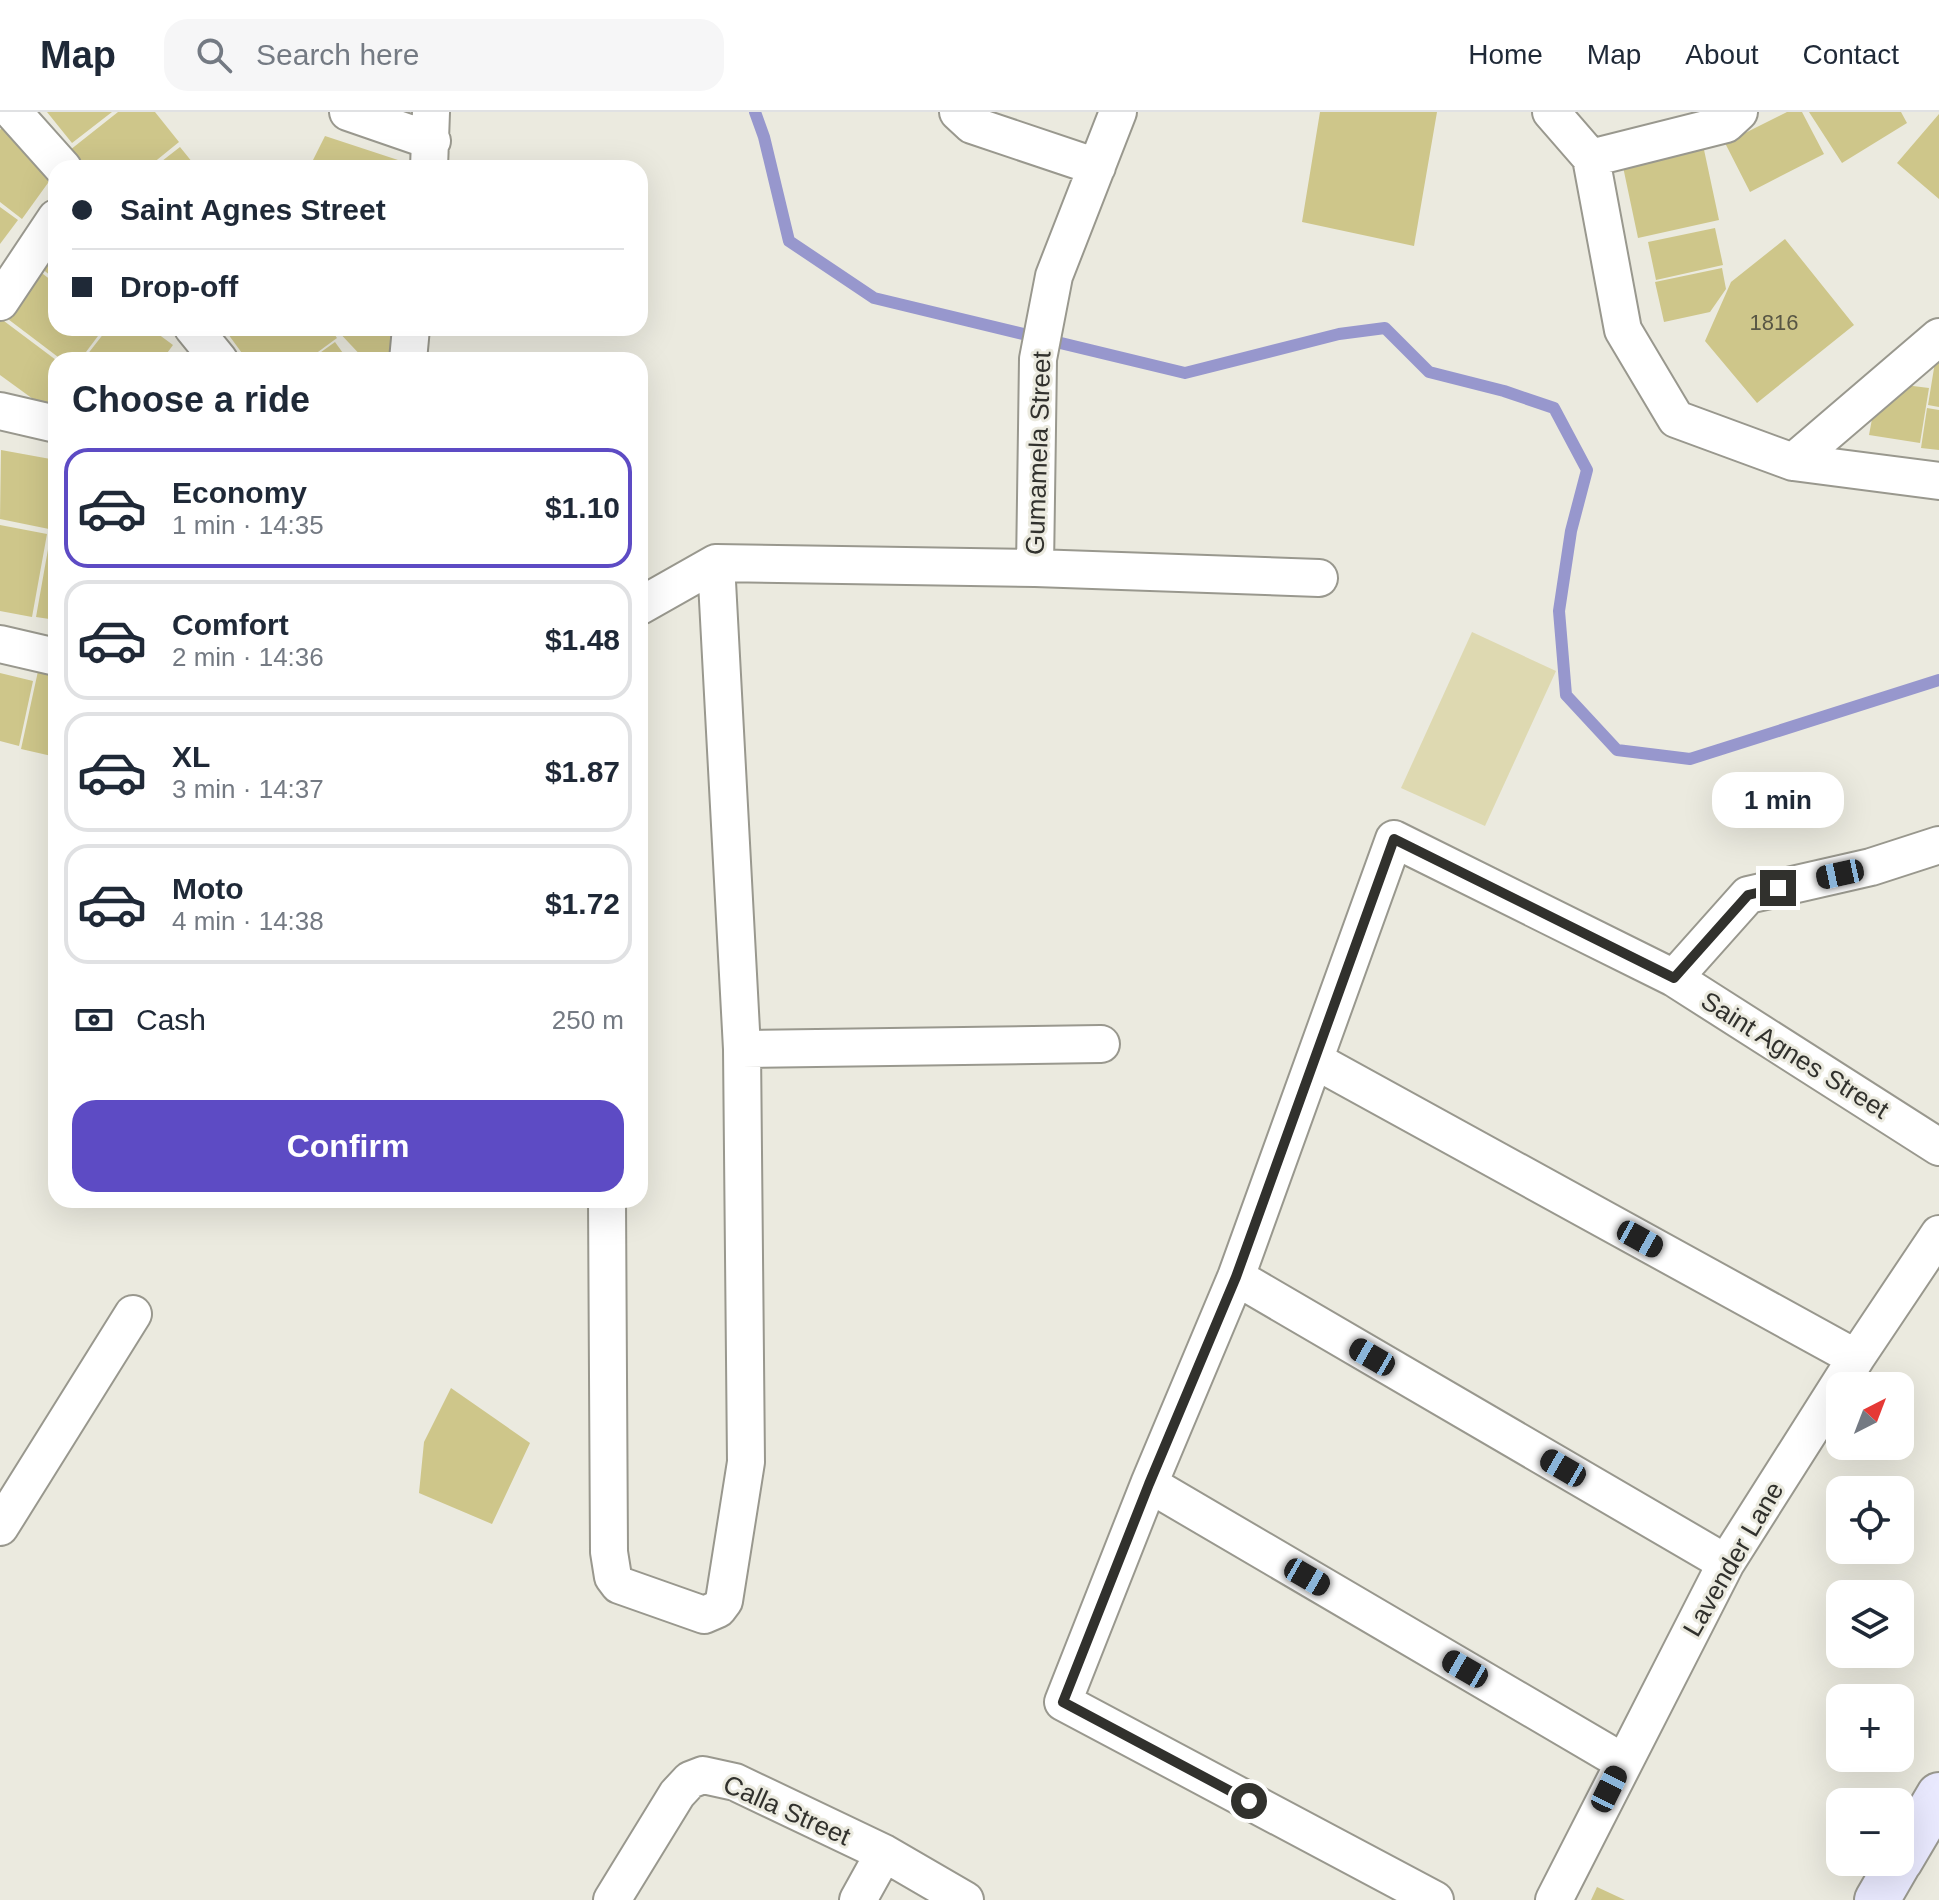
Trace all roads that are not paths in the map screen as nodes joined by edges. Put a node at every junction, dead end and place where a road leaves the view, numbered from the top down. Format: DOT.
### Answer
graph roads {
  1 [pos="13,112"];
  2 [pos="348,112"];
  3 [pos="958,112"];
  4 [pos="1118,112"];
  5 [pos="1551,112"];
  6 [pos="1739,112"];
  7 [pos="430,140"];
  8 [pos="1591,158"];
  9 [pos="56,160"];
  10 [pos="1097,167"];
  11 [pos="48,230"];
  12 [pos="0,302"];
  13 [pos="200,336"];
  14 [pos="1939,337"];
  15 [pos="212,352"];
  16 [pos="0,411"];
  17 [pos="48,422"];
  18 [pos="1793,462"];
  19 [pos="1939,481"];
  20 [pos="716,563"];
  21 [pos="1035,568"];
  22 [pos="1319,578"];
  23 [pos="648,601"];
  24 [pos="0,644"];
  25 [pos="48,655"];
  26 [pos="1939,845"];
  27 [pos="1674,978"];
  28 [pos="1101,1044"];
  29 [pos="742,1049"];
  30 [pos="1316,1061"];
  31 [pos="1939,1147"];
  32 [pos="607,1208"];
  33 [pos="1939,1234"];
  34 [pos="1236,1277"];
  35 [pos="133,1314"];
  36 [pos="1856,1358"];
  37 [pos="1149,1484"];
  38 [pos="0,1527"];
  39 [pos="1726,1563"];
  40 [pos="1623,1762"];
  41 [pos="1939,1795"];
  42 [pos="1914,1838"];
  43 [pos="884,1853"];
  44 [pos="1892,1876"];
  45 [pos="612,1900"];
  46 [pos="858,1900"];
  47 [pos="965,1900"];
  48 [pos="1435,1900"];
  49 [pos="1554,1900"];
  50 [pos="1877,1900"];
  1 -- 9 [label="street"];
  2 -- 7 [label="street"];
  3 -- 10 [label="street"];
  4 -- 10 [label="street, Gumamela Street"];
  5 -- 8 [label="street"];
  6 -- 8 [label="street"];
  8 -- 18 [label="street"];
  10 -- 21 [label="street, Gumamela Street"];
  11 -- 12 [label="street"];
  13 -- 15 [label="street"];
  14 -- 18 [label="street"];
  16 -- 17 [label="street"];
  18 -- 19 [label="street"];
  20 -- 21 [label="street"];
  20 -- 23 [label="street"];
  20 -- 29 [label="street"];
  21 -- 22 [label="street"];
  24 -- 25 [label="street"];
  26 -- 27 [label="street"];
  27 -- 30 [label="street, Saint Agnes Street"];
  27 -- 31 [label="street, Saint Agnes Street"];
  28 -- 29 [label="street"];
  29 -- 32 [label="street"];
  30 -- 34 [label="street, Saint Agnes Street"];
  30 -- 36 [label="street"];
  33 -- 36 [label="street, Lavender Lane"];
  34 -- 37 [label="street, Saint Agnes Street"];
  34 -- 39 [label="street"];
  35 -- 38 [label="street"];
  36 -- 39 [label="street, Lavender Lane"];
  37 -- 40 [label="street"];
  37 -- 48 [label="street, Saint Agnes Street"];
  39 -- 40 [label="street, Lavender Lane"];
  40 -- 49 [label="street, Lavender Lane"];
  41 -- 42 [label="street"];
  43 -- 45 [label="street, Calla Street"];
  43 -- 46 [label="street"];
  43 -- 47 [label="street, Calla Street"];
  44 -- 50 [label="street"];
}
